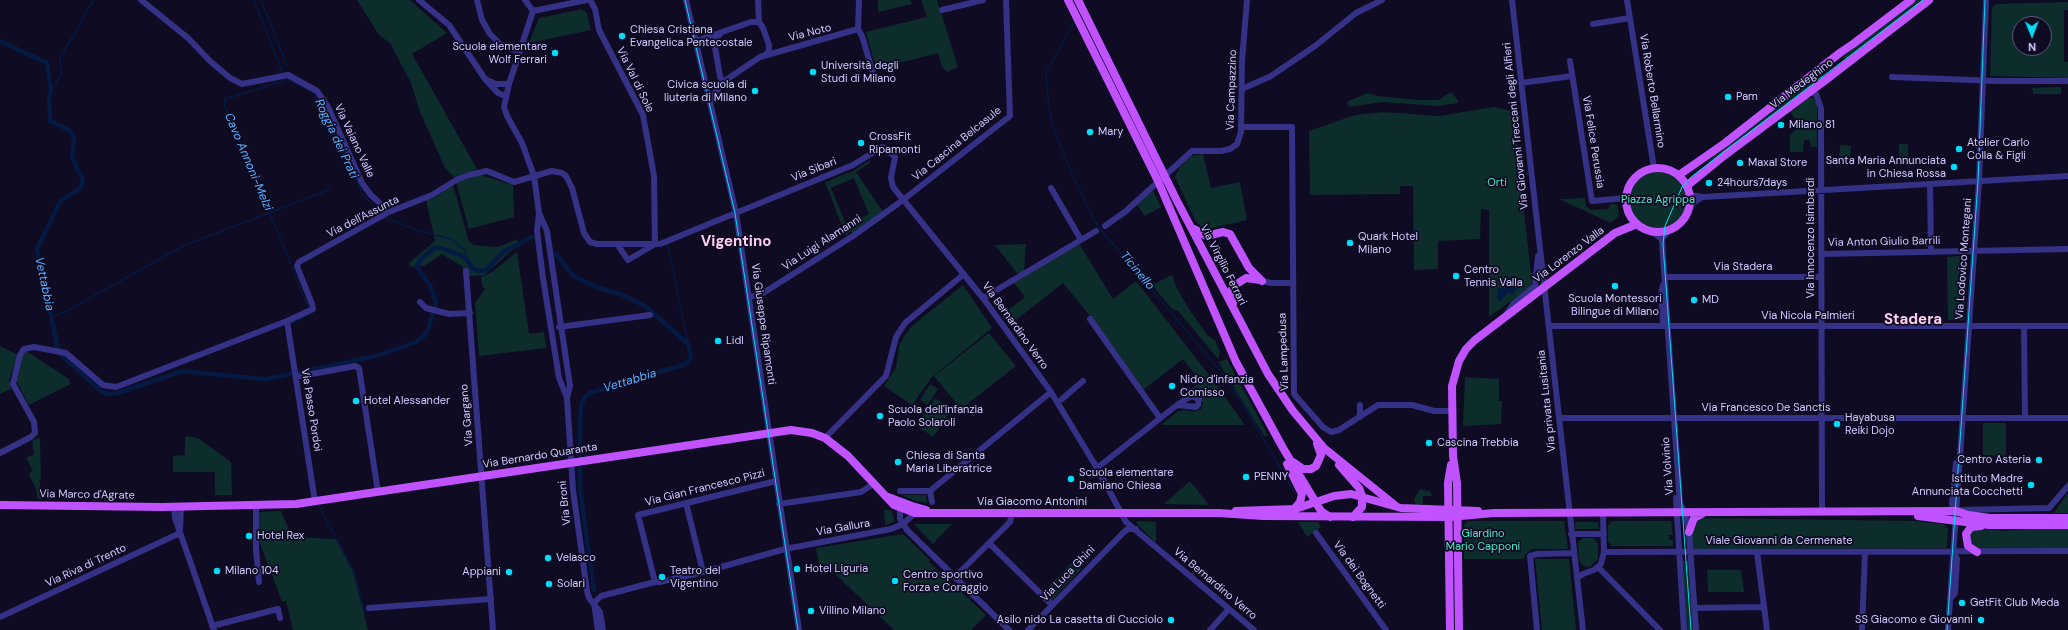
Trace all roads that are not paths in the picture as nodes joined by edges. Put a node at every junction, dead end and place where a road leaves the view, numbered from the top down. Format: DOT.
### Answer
graph roads {
  1 [pos="141,0"];
  2 [pos="419,0"];
  3 [pos="477,0"];
  4 [pos="525,0"];
  5 [pos="589,0"];
  6 [pos="686,0"];
  7 [pos="758,0"];
  8 [pos="859,0"];
  9 [pos="983,0"];
  10 [pos="1006,0"];
  11 [pos="1068,0"];
  12 [pos="1078,0"];
  13 [pos="1247,0"];
  14 [pos="1382,0"];
  15 [pos="1512,0"];
  16 [pos="1627,0"];
  17 [pos="1911,0"];
  18 [pos="1929,0"];
  19 [pos="1986,0"];
  20 [pos="942,10"];
  21 [pos="533,11"];
  22 [pos="1630,18"];
  23 [pos="759,22"];
  24 [pos="1593,24"];
  25 [pos="858,29"];
  26 [pos="722,32"];
  27 [pos="696,41"];
  28 [pos="519,52"];
  29 [pos="766,54"];
  30 [pos="1570,61"];
  31 [pos="873,74"];
  32 [pos="1572,76"];
  33 [pos="1892,77"];
  34 [pos="486,80"];
  35 [pos="1983,80"];
  36 [pos="2068,81"];
  37 [pos="724,82"];
  38 [pos="1521,83"];
  39 [pos="509,84"];
  40 [pos="1242,88"];
  41 [pos="1808,92"];
  42 [pos="505,96"];
  43 [pos="710,100"];
  44 [pos="1241,127"];
  45 [pos="895,157"];
  46 [pos="1654,168"];
  47 [pos="1679,175"];
  48 [pos="534,176"];
  49 [pos="2068,176"];
  50 [pos="1162,179"];
  51 [pos="1979,181"];
  52 [pos="1930,184"];
  53 [pos="1687,186"];
  54 [pos="1051,188"];
  55 [pos="1821,191"];
  56 [pos="1690,195"];
  57 [pos="1703,197"];
  58 [pos="1626,198"];
  59 [pos="903,200"];
  60 [pos="1690,206"];
  61 [pos="389,212"];
  62 [pos="736,212"];
  63 [pos="539,213"];
  64 [pos="1630,215"];
  65 [pos="1637,224"];
  66 [pos="1191,225"];
  67 [pos="1105,226"];
  68 [pos="1669,230"];
  69 [pos="1096,231"];
  70 [pos="1652,232"];
  71 [pos="1615,233"];
  72 [pos="1662,239"];
  73 [pos="1081,240"];
  74 [pos="617,244"];
  75 [pos="655,244"];
  76 [pos="2068,249"];
  77 [pos="1539,250"];
  78 [pos="1974,250"];
  79 [pos="1931,251"];
  80 [pos="1821,254"];
  81 [pos="466,271"];
  82 [pos="964,274"];
  83 [pos="554,276"];
  84 [pos="1665,277"];
  85 [pos="1821,277"];
  86 [pos="543,278"];
  87 [pos="1262,281"];
  88 [pos="1293,283"];
  89 [pos="1544,287"];
  90 [pos="749,297"];
  91 [pos="983,298"];
  92 [pos="420,302"];
  93 [pos="470,313"];
  94 [pos="650,314"];
  95 [pos="1236,315"];
  96 [pos="1504,317"];
  97 [pos="1090,319"];
  98 [pos="287,321"];
  99 [pos="1664,324"];
  100 [pos="1549,326"];
  101 [pos="1822,326"];
  102 [pos="1969,326"];
  103 [pos="2024,326"];
  104 [pos="2068,326"];
  105 [pos="561,327"];
  106 [pos="551,328"];
  107 [pos="566,362"];
  108 [pos="557,364"];
  109 [pos="296,377"];
  110 [pos="1083,381"];
  111 [pos="1051,392"];
  112 [pos="567,398"];
  113 [pos="1062,399"];
  114 [pos="1177,405"];
  115 [pos="1360,405"];
  116 [pos="1453,411"];
  117 [pos="1360,417"];
  118 [pos="1674,417"];
  119 [pos="1963,417"];
  120 [pos="2025,417"];
  121 [pos="1160,418"];
  122 [pos="1559,418"];
  123 [pos="2068,418"];
  124 [pos="1822,419"];
  125 [pos="1309,431"];
  126 [pos="769,432"];
  127 [pos="825,438"];
  128 [pos="1283,448"];
  129 [pos="1324,448"];
  130 [pos="0,453"];
  131 [pos="1288,457"];
  132 [pos="578,461"];
  133 [pos="1097,468"];
  134 [pos="482,476"];
  135 [pos="776,481"];
  136 [pos="875,483"];
  137 [pos="2068,486"];
  138 [pos="900,491"];
  139 [pos="930,491"];
  140 [pos="378,492"];
  141 [pos="886,495"];
  142 [pos="1362,496"];
  143 [pos="315,502"];
  144 [pos="932,502"];
  145 [pos="1316,502"];
  146 [pos="686,503"];
  147 [pos="779,504"];
  148 [pos="0,505"];
  149 [pos="256,505"];
  150 [pos="1396,506"];
  151 [pos="178,507"];
  152 [pos="900,509"];
  153 [pos="1294,509"];
  154 [pos="1956,510"];
  155 [pos="1822,511"];
  156 [pos="1688,512"];
  157 [pos="915,513"];
  158 [pos="942,513"];
  159 [pos="1012,513"];
  160 [pos="1122,513"];
  161 [pos="1219,513"];
  162 [pos="1453,513"];
  163 [pos="1569,513"];
  164 [pos="1603,513"];
  165 [pos="1676,513"];
  166 [pos="1702,514"];
  167 [pos="1330,517"];
  168 [pos="1353,517"];
  169 [pos="2068,518"];
  170 [pos="1956,519"];
  171 [pos="1126,522"];
  172 [pos="903,524"];
  173 [pos="2068,525"];
  174 [pos="2006,526"];
  175 [pos="1136,528"];
  176 [pos="1124,532"];
  177 [pos="1689,532"];
  178 [pos="180,533"];
  179 [pos="1316,533"];
  180 [pos="1571,534"];
  181 [pos="1604,534"];
  182 [pos="989,543"];
  183 [pos="786,549"];
  184 [pos="2068,551"];
  185 [pos="1604,552"];
  186 [pos="1679,552"];
  187 [pos="1690,552"];
  188 [pos="1757,552"];
  189 [pos="1865,552"];
  190 [pos="1953,552"];
  191 [pos="1976,552"];
  192 [pos="1574,554"];
  193 [pos="1599,568"];
  194 [pos="703,572"];
  195 [pos="955,577"];
  196 [pos="1577,578"];
  197 [pos="259,582"];
  198 [pos="655,582"];
  199 [pos="490,600"];
  200 [pos="594,603"];
  201 [pos="1052,605"];
  202 [pos="1764,607"];
  203 [pos="368,608"];
  204 [pos="1694,608"];
  205 [pos="1229,609"];
  206 [pos="0,617"];
  207 [pos="280,618"];
  208 [pos="213,628"];
  209 [pos="493,630"];
  210 [pos="598,630"];
  211 [pos="603,630"];
  212 [pos="799,630"];
  213 [pos="1008,630"];
  214 [pos="1028,630"];
  215 [pos="1210,630"];
  216 [pos="1254,630"];
  217 [pos="1386,630"];
  218 [pos="1450,630"];
  219 [pos="1459,630"];
  220 [pos="1537,630"];
  221 [pos="1583,630"];
  222 [pos="1660,630"];
  223 [pos="1684,630"];
  224 [pos="1696,630"];
  225 [pos="1767,630"];
  226 [pos="1862,630"];
  227 [pos="1948,630"];
  1 -- 61 [label="street, Via Vaiano Valle"];
  2 -- 34 [label="street"];
  3 -- 28 [label="street"];
  4 -- 21 [label="street"];
  5 -- 21 [label="street"];
  5 -- 75 [label="street, Via Val di Sole"];
  6 -- 27 [label="street, Via Giuseppe Ripamonti"];
  7 -- 23 [label="street"];
  8 -- 25 [label="street"];
  9 -- 20 [label="street"];
  10 -- 59 [label="street, Via Cascina Belcasule"];
  11 -- 50 [label="main road, Via Virgilio Ferrari"];
  12 -- 50 [label="main road, Via Virgilio Ferrari"];
  13 -- 40 [label="street, Via Campazzino"];
  14 -- 40 [label="street"];
  15 -- 38 [label="street, Via Giovanni Treccani degli Alfieri"];
  16 -- 22 [label="street, Via Roberto Bellarmino"];
  17 -- 47 [label="main road, Via Medeghino"];
  18 -- 41 [label="main road, Via Medeghino"];
  19 -- 35 [label="street, Via Lodovico Montegani"];
  21 -- 28 [label="street"];
  22 -- 24 [label="street"];
  22 -- 46 [label="street, Via Roberto Bellarmino"];
  23 -- 26 [label="street"];
  23 -- 29 [label="street"];
  25 -- 29 [label="street, Via Noto"];
  25 -- 31 [label="street"];
  26 -- 27 [label="street"];
  26 -- 37 [label="street"];
  27 -- 43 [label="street, Via Giuseppe Ripamonti"];
  28 -- 39 [label="street"];
  29 -- 37 [label="street, Via Noto"];
  30 -- 32 [label="street, Via Felice Perussia"];
  32 -- 38 [label="street"];
  32 -- 58 [label="street, Via Felice Perussia"];
  33 -- 35 [label="street"];
  34 -- 39 [label="street"];
  34 -- 42 [label="street"];
  35 -- 36 [label="street"];
  35 -- 51 [label="street, Via Lodovico Montegani"];
  37 -- 43 [label="street, Via Noto"];
  38 -- 77 [label="street, Via Giovanni Treccani degli Alfieri"];
  39 -- 42 [label="street"];
  40 -- 44 [label="street, Via Campazzino"];
  41 -- 53 [label="main road, Via Medeghino"];
  41 -- 55 [label="street, Via Innocenzo Isimbardi"];
  42 -- 48 [label="street, Via Broni"];
  43 -- 62 [label="street, Via Giuseppe Ripamonti"];
  44 -- 50 [label="street, Via Campazzino"];
  44 -- 88 [label="street, Via Lampedusa"];
  45 -- 59 [label="street, Via Bernardino Verro"];
  45 -- 62 [label="street, Via Sibari"];
  46 -- 47 [label="main road"];
  46 -- 58 [label="main road"];
  47 -- 53 [label="main road"];
  48 -- 61 [label="street, Via dell'Assunta"];
  48 -- 63 [label="street, Via Broni"];
  48 -- 74 [label="street, Via dell'Assunta"];
  49 -- 51 [label="street"];
  50 -- 66 [label="main road, Via Virgilio Ferrari"];
  50 -- 67 [label="street, Via Campazzino"];
  50 -- 128 [label="main road, Via Virgilio Ferrari"];
  51 -- 52 [label="street"];
  51 -- 78 [label="street, Via Lodovico Montegani"];
  52 -- 55 [label="street"];
  52 -- 79 [label="street"];
  53 -- 56 [label="main road"];
  54 -- 73 [label="street"];
  55 -- 57 [label="street"];
  55 -- 80 [label="street, Via Innocenzo Isimbardi"];
  56 -- 57 [label="street"];
  56 -- 60 [label="main road"];
  57 -- 60 [label="street"];
  58 -- 64 [label="main road"];
  59 -- 82 [label="street, Via Bernardino Verro"];
  59 -- 90 [label="street, Via Luigi Alamanni"];
  60 -- 68 [label="main road"];
  61 -- 98 [label="street, Via dell'Assunta"];
  62 -- 75 [label="street, Via dell'Assunta"];
  62 -- 90 [label="street, Via Giuseppe Ripamonti"];
  63 -- 83 [label="street, Via Broni"];
  63 -- 86 [label="street, Via Broni"];
  64 -- 65 [label="main road"];
  64 -- 71 [label="main road, Via Lorenzo Valla"];
  65 -- 70 [label="main road"];
  65 -- 71 [label="main road, Via Lorenzo Valla"];
  66 -- 87 [label="main road"];
  66 -- 95 [label="main road, Via Virgilio Ferrari"];
  68 -- 70 [label="main road"];
  68 -- 72 [label="street"];
  69 -- 73 [label="street"];
  70 -- 72 [label="street"];
  71 -- 89 [label="main road, Via Lorenzo Valla"];
  72 -- 84 [label="street, Via Volvinio"];
  73 -- 91 [label="street"];
  74 -- 75 [label="street, Via dell'Assunta"];
  74 -- 75 [label="street"];
  76 -- 78 [label="street, Via Anton Giulio Barrili"];
  77 -- 89 [label="street, Via Giovanni Treccani degli Alfieri"];
  77 -- 96 [label="street, Via Giovanni Treccani degli Alfieri"];
  78 -- 79 [label="street, Via Anton Giulio Barrili"];
  78 -- 102 [label="street, Via Lodovico Montegani"];
  79 -- 80 [label="street, Via Anton Giulio Barrili"];
  80 -- 85 [label="street, Via Innocenzo Isimbardi"];
  81 -- 93 [label="street, Via Gargano"];
  82 -- 91 [label="street, Via Bernardino Verro"];
  82 -- 127 [label="street"];
  83 -- 86 [label="street"];
  83 -- 105 [label="street, Via Broni"];
  84 -- 85 [label="street, Via Stadera"];
  84 -- 99 [label="street, Via Volvinio"];
  85 -- 101 [label="street, Via Innocenzo Isimbardi"];
  86 -- 106 [label="street, Via Broni"];
  87 -- 88 [label="street"];
  87 -- 95 [label="main road"];
  88 -- 117 [label="street, Via Lampedusa"];
  89 -- 96 [label="main road, Via Lorenzo Valla"];
  89 -- 100 [label="street, Via privata Lusitania"];
  90 -- 126 [label="street, Via Giuseppe Ripamonti"];
  91 -- 111 [label="street, Via Bernardino Verro"];
  92 -- 93 [label="street"];
  93 -- 134 [label="street, Via Gargano"];
  94 -- 105 [label="street"];
  95 -- 125 [label="main road, Via Virgilio Ferrari"];
  96 -- 116 [label="main road, Via Lorenzo Valla"];
  97 -- 121 [label="street"];
  98 -- 109 [label="street, Via Passo Pordoi"];
  98 -- 130 [label="street, Via dell'Assunta"];
  99 -- 100 [label="street, Via Nicola Palmieri"];
  99 -- 101 [label="street, Via Nicola Palmieri"];
  99 -- 118 [label="street, Via Volvinio"];
  100 -- 122 [label="street, Via privata Lusitania"];
  101 -- 102 [label="street, Via Nicola Palmieri"];
  101 -- 124 [label="street, Via Innocenzo Isimbardi"];
  102 -- 103 [label="street, Via Nicola Palmieri"];
  102 -- 119 [label="street, Via Lodovico Montegani"];
  103 -- 104 [label="street, Via Nicola Palmieri"];
  103 -- 120 [label="street"];
  105 -- 106 [label="street"];
  105 -- 107 [label="street, Via Broni"];
  106 -- 108 [label="street, Via Broni"];
  107 -- 108 [label="street"];
  107 -- 112 [label="street, Via Broni"];
  108 -- 112 [label="street, Via Broni"];
  109 -- 140 [label="street"];
  109 -- 143 [label="street, Via Passo Pordoi"];
  110 -- 113 [label="street"];
  111 -- 133 [label="street, Via Bernardino Verro"];
  111 -- 139 [label="street"];
  112 -- 132 [label="street, Via Broni"];
  114 -- 121 [label="street"];
  115 -- 117 [label="street"];
  116 -- 117 [label="street, Via Lampedusa"];
  116 -- 162 [label="main road"];
  118 -- 122 [label="street, Via Francesco De Sanctis"];
  118 -- 124 [label="street, Via Francesco De Sanctis"];
  118 -- 156 [label="street, Via Volvinio"];
  118 -- 165 [label="street, Via Volvinio"];
  119 -- 120 [label="street, Via Francesco De Sanctis"];
  119 -- 124 [label="street, Via Francesco De Sanctis"];
  119 -- 154 [label="street, Via Lodovico Montegani"];
  120 -- 123 [label="street, Via Francesco De Sanctis"];
  121 -- 133 [label="street"];
  122 -- 163 [label="street, Via privata Lusitania"];
  124 -- 155 [label="street, Via Innocenzo Isimbardi"];
  125 -- 129 [label="main road, Via Virgilio Ferrari"];
  125 -- 131 [label="main road"];
  126 -- 127 [label="main road, Via Bernardo Quaranta"];
  126 -- 132 [label="main road, Via Bernardo Quaranta"];
  126 -- 135 [label="street, Via Giuseppe Ripamonti"];
  127 -- 136 [label="main road, Via Bernardo Quaranta"];
  128 -- 131 [label="main road, Via Virgilio Ferrari"];
  128 -- 153 [label="main road"];
  129 -- 142 [label="main road"];
  129 -- 150 [label="main road, Via Virgilio Ferrari"];
  131 -- 145 [label="main road, Via Virgilio Ferrari"];
  132 -- 134 [label="main road, Via Bernardo Quaranta"];
  132 -- 200 [label="street, Via Broni"];
  133 -- 160 [label="street, Via Bernardino Verro"];
  134 -- 140 [label="main road, Via Bernardo Quaranta"];
  134 -- 199 [label="street, Via Gargano"];
  135 -- 146 [label="street, Via Gian Francesco Pizzi"];
  135 -- 147 [label="street, Via Giuseppe Ripamonti"];
  136 -- 141 [label="main road, Via Bernardo Quaranta"];
  136 -- 147 [label="street"];
  137 -- 154 [label="street"];
  138 -- 139 [label="street"];
  139 -- 144 [label="street"];
  140 -- 143 [label="main road, Via Bernardo Quaranta"];
  141 -- 152 [label="main road, Via Bernardo Quaranta"];
  141 -- 158 [label="main road"];
  142 -- 145 [label="main road, Via Giacomo Antonini"];
  142 -- 150 [label="main road, Via Giacomo Antonini"];
  142 -- 168 [label="main road"];
  143 -- 149 [label="main road, Via Marco d'Agrate"];
  145 -- 153 [label="main road, Via Giacomo Antonini"];
  145 -- 167 [label="main road"];
  146 -- 194 [label="street"];
  146 -- 198 [label="street, Via Gian Francesco Pizzi"];
  147 -- 183 [label="street, Via Giuseppe Ripamonti"];
  148 -- 151 [label="main road, Via Marco d'Agrate"];
  149 -- 151 [label="main road, Via Marco d'Agrate"];
  149 -- 197 [label="street"];
  150 -- 162 [label="main road, Via Giacomo Antonini"];
  151 -- 178 [label="street"];
  152 -- 157 [label="main road"];
  152 -- 172 [label="street"];
  153 -- 161 [label="main road, Via Giacomo Antonini"];
  154 -- 155 [label="main road"];
  154 -- 169 [label="main road"];
  154 -- 170 [label="street"];
  155 -- 156 [label="main road"];
  156 -- 165 [label="main road"];
  156 -- 166 [label="main road"];
  156 -- 177 [label="street, Via Volvinio"];
  157 -- 158 [label="main road"];
  157 -- 172 [label="street"];
  158 -- 159 [label="main road, Via Giacomo Antonini"];
  159 -- 160 [label="main road, Via Giacomo Antonini"];
  159 -- 182 [label="street"];
  160 -- 161 [label="main road, Via Giacomo Antonini"];
  160 -- 171 [label="street"];
  161 -- 167 [label="main road, Via Giacomo Antonini"];
  162 -- 163 [label="main road"];
  162 -- 168 [label="main road, Via Giacomo Antonini"];
  162 -- 218 [label="main road"];
  162 -- 219 [label="main road"];
  163 -- 164 [label="main road"];
  163 -- 180 [label="street"];
  164 -- 165 [label="main road"];
  164 -- 181 [label="street"];
  165 -- 186 [label="street, Via Volvinio"];
  166 -- 170 [label="main road"];
  166 -- 177 [label="main road"];
  167 -- 168 [label="main road, Via Giacomo Antonini"];
  170 -- 174 [label="main road"];
  170 -- 190 [label="street"];
  171 -- 175 [label="street, Via Bernardino Verro"];
  171 -- 176 [label="street"];
  172 -- 183 [label="street, Via Gallura"];
  172 -- 195 [label="street"];
  173 -- 174 [label="main road"];
  174 -- 191 [label="main road"];
  175 -- 176 [label="street"];
  175 -- 205 [label="street, Via Bernardino Verro"];
  176 -- 201 [label="street, Via Luca Ghini"];
  177 -- 187 [label="street, Via Volvinio"];
  178 -- 206 [label="street, Via Riva di Trento"];
  178 -- 208 [label="street"];
  179 -- 217 [label="street, Via dei Bognetti"];
  180 -- 181 [label="street"];
  180 -- 192 [label="street"];
  181 -- 185 [label="street"];
  182 -- 195 [label="street"];
  182 -- 201 [label="street"];
  183 -- 194 [label="street, Via Gallura"];
  183 -- 212 [label="street, Via Giuseppe Ripamonti"];
  184 -- 191 [label="street, Viale Giovanni da Cermenate"];
  185 -- 186 [label="street, Viale Giovanni da Cermenate"];
  185 -- 193 [label="street"];
  186 -- 187 [label="street, Viale Giovanni da Cermenate"];
  186 -- 223 [label="street, Via Volvinio"];
  187 -- 188 [label="street, Viale Giovanni da Cermenate"];
  187 -- 204 [label="street, Via Volvinio"];
  188 -- 189 [label="street, Viale Giovanni da Cermenate"];
  188 -- 202 [label="street"];
  189 -- 190 [label="street, Viale Giovanni da Cermenate"];
  189 -- 226 [label="street"];
  190 -- 191 [label="street, Viale Giovanni da Cermenate"];
  190 -- 227 [label="street"];
  192 -- 196 [label="street"];
  192 -- 220 [label="street"];
  193 -- 196 [label="street"];
  193 -- 222 [label="street"];
  194 -- 198 [label="street, Via Gallura"];
  195 -- 213 [label="street"];
  196 -- 221 [label="street"];
  198 -- 200 [label="street, Via Gallura"];
  199 -- 203 [label="street"];
  199 -- 209 [label="street, Via Gargano"];
  200 -- 210 [label="street, Via Broni"];
  200 -- 211 [label="street, Via Broni"];
  201 -- 214 [label="street, Via Luca Ghini"];
  202 -- 204 [label="street"];
  202 -- 225 [label="street"];
  204 -- 224 [label="street, Via Volvinio"];
  205 -- 215 [label="street"];
  205 -- 216 [label="street, Via Bernardino Verro"];
  207 -- 208 [label="street"];
}
